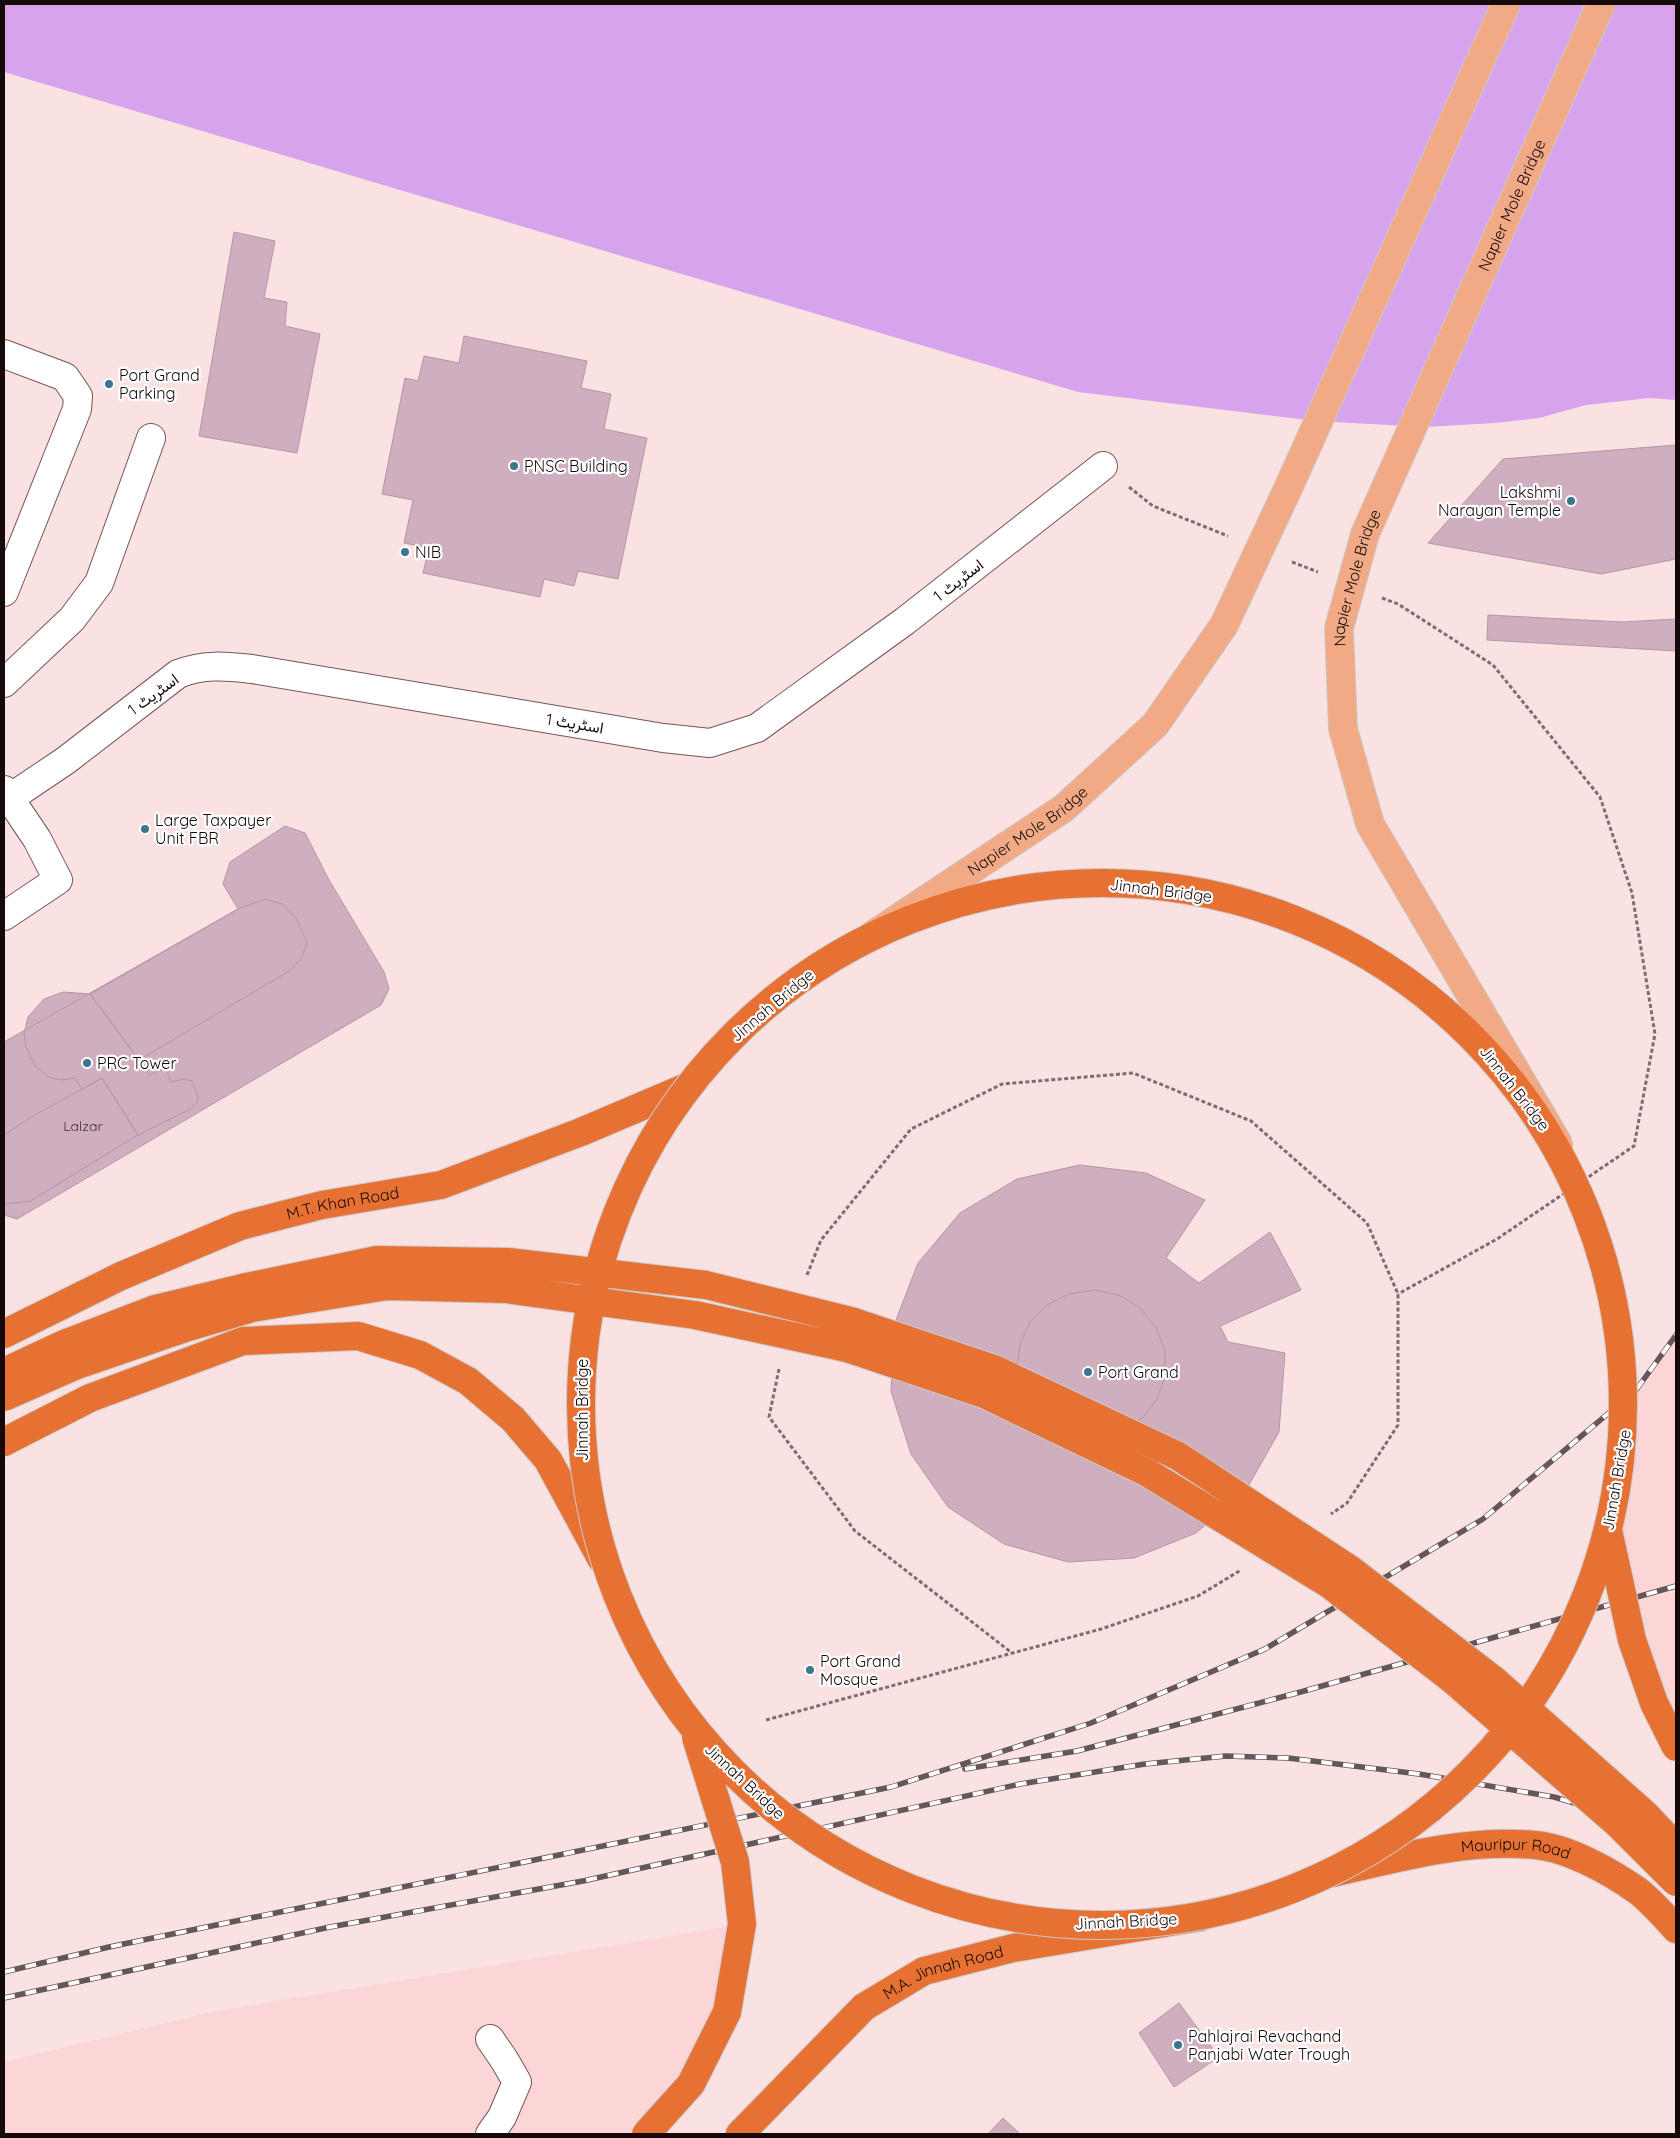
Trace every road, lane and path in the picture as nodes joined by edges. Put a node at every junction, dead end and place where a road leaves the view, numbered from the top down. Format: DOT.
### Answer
graph roads {
  1 [pos="1506,4"];
  2 [pos="1601,4"];
  3 [pos="4,354"];
  4 [pos="151,438"];
  5 [pos="1103,466"];
  6 [pos="1235,539"];
  7 [pos="1289,561"];
  8 [pos="1326,575"];
  9 [pos="4,592"];
  10 [pos="1380,597"];
  11 [pos="4,683"];
  12 [pos="6,797"];
  13 [pos="4,916"];
  14 [pos="870,937"];
  15 [pos="686,1086"];
  16 [pos="1559,1145"];
  17 [pos="1398,1294"];
  18 [pos="4,1334"];
  19 [pos="4,1372"];
  20 [pos="4,1397"];
  21 [pos="4,1442"];
  22 [pos="1608,1530"];
  23 [pos="601,1558"];
  24 [pos="696,1736"];
  25 [pos="1676,1747"];
  26 [pos="1676,1847"];
  27 [pos="1333,1873"];
  28 [pos="1676,1882"];
  29 [pos="1200,1917"];
  30 [pos="1676,1928"];
  31 [pos="490,2039"];
  32 [pos="490,2134"];
  33 [pos="646,2134"];
  34 [pos="740,2134"];
  1 -- 14 [label="main road, Napier Mole Bridge, bridge"];
  2 -- 16 [label="main road, Napier Mole Bridge, bridge"];
  3 -- 9 [label="street"];
  4 -- 11 [label="street"];
  5 -- 6 [label="path"];
  5 -- 12 [label="street, اسٹریٹ 1"];
  7 -- 8 [label="path"];
  10 -- 17 [label="path"];
  12 -- 13 [label="street"];
  14 -- 15 [label="highway, Jinnah Bridge, bridge"];
  14 -- 16 [label="highway, Jinnah Bridge, bridge"];
  15 -- 18 [label="highway, M.T. Khan Road"];
  15 -- 23 [label="highway, Jinnah Bridge, bridge"];
  16 -- 22 [label="highway, Jinnah Bridge, bridge"];
  19 -- 26 [label="highway, bridge"];
  20 -- 28 [label="highway, bridge"];
  21 -- 23 [label="highway"];
  22 -- 25 [label="highway, bridge"];
  22 -- 27 [label="highway, Jinnah Bridge, bridge"];
  23 -- 24 [label="highway, Jinnah Bridge, bridge"];
  24 -- 29 [label="highway, Jinnah Bridge, bridge"];
  24 -- 33 [label="highway, bridge"];
  27 -- 29 [label="highway, Jinnah Bridge, bridge"];
  27 -- 30 [label="highway, Mauripur Road"];
  29 -- 34 [label="highway, M.A. Jinnah Road, bridge"];
  31 -- 32 [label="street"];
}
